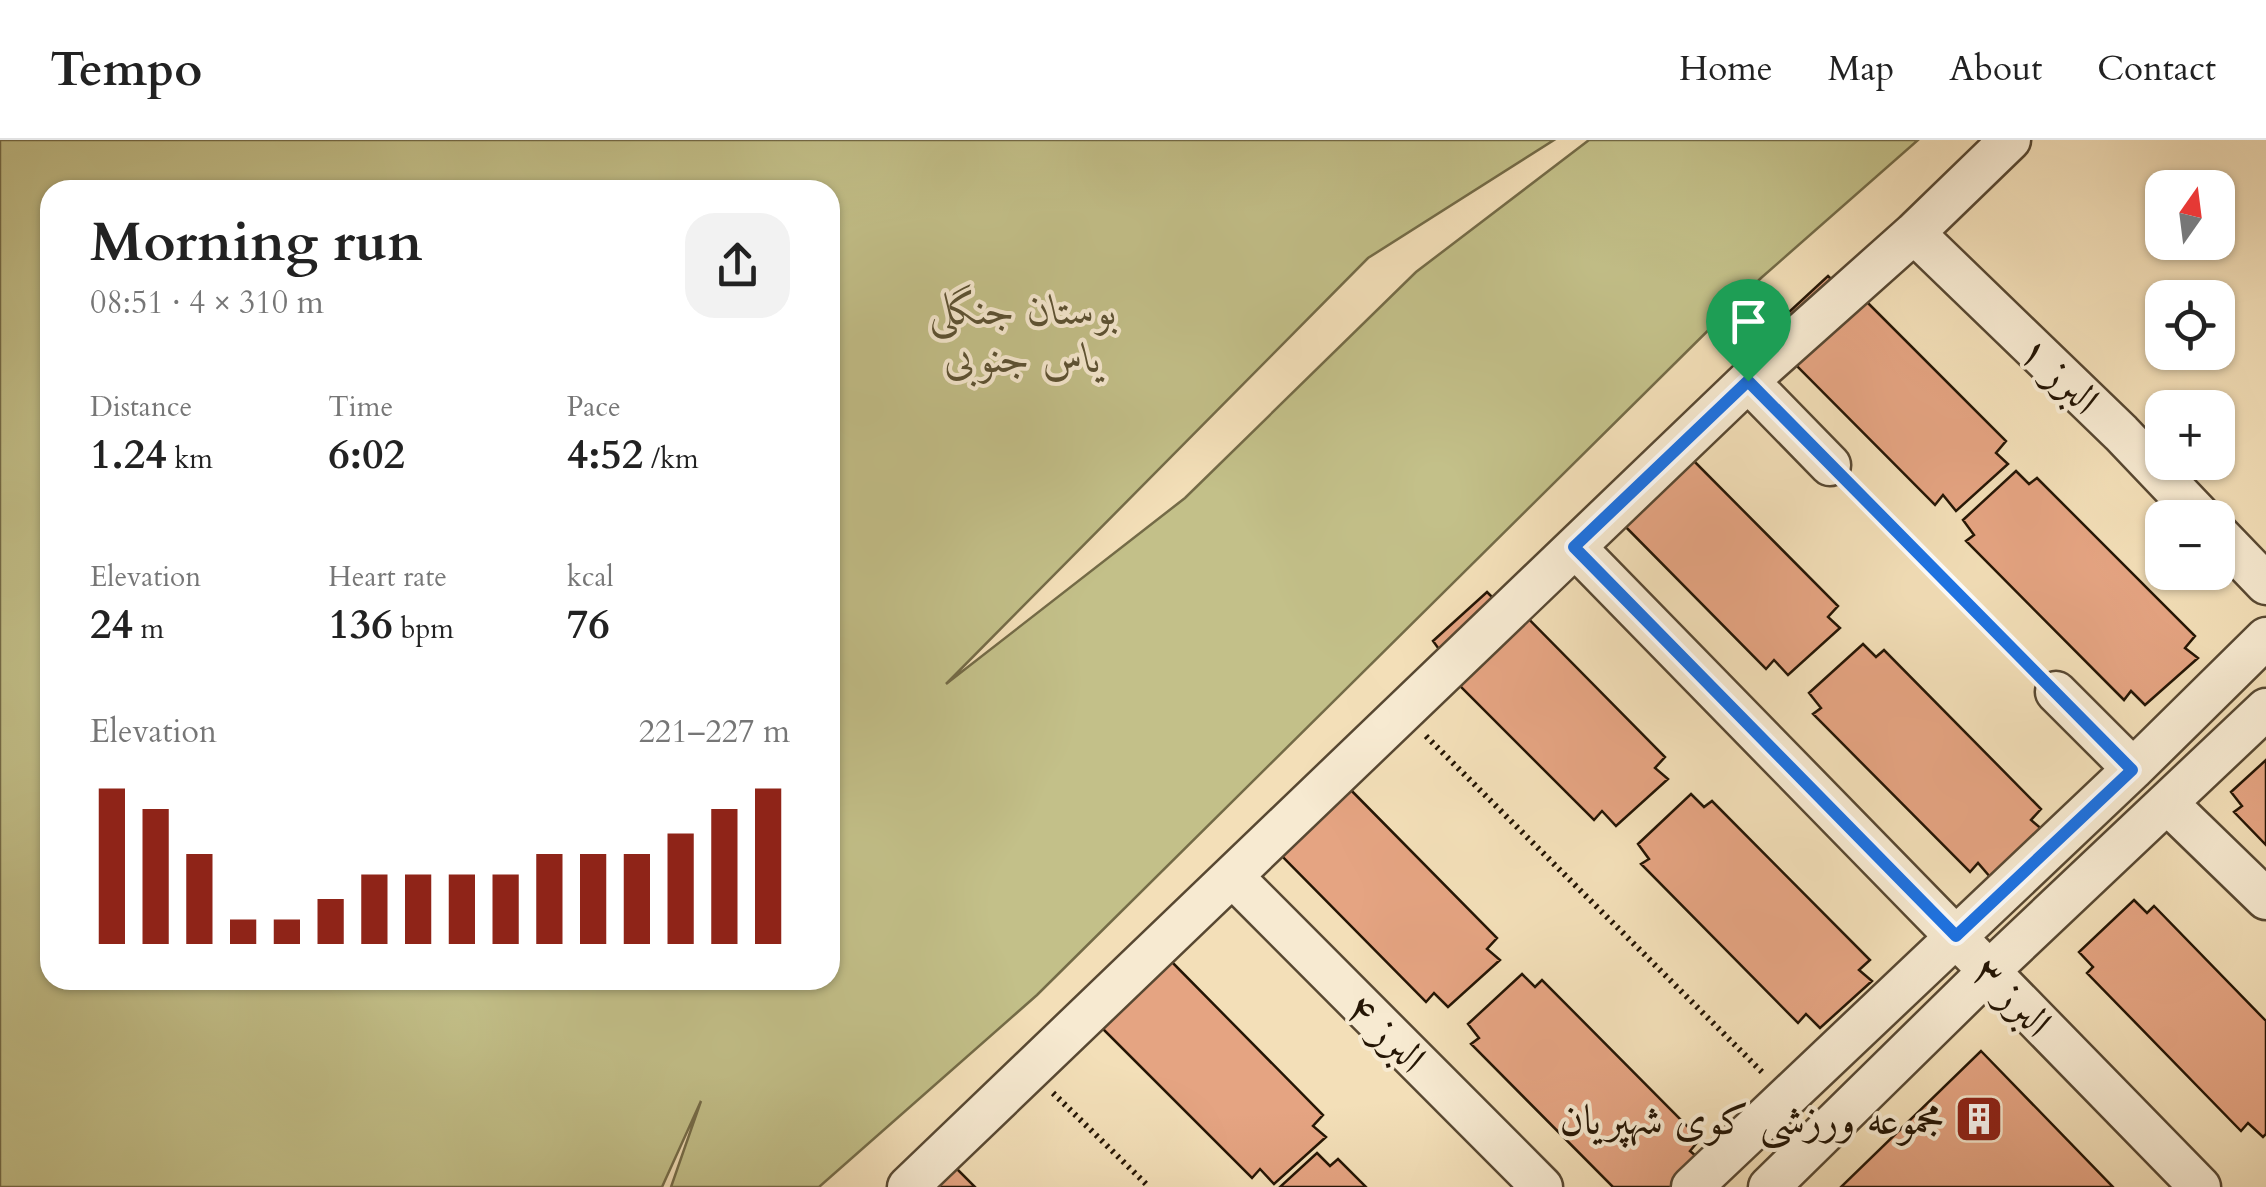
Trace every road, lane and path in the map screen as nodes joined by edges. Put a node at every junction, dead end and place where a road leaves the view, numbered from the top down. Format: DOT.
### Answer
graph roads {
  1 [pos="2010,140"];
  2 [pos="1914,233"];
  3 [pos="1748,381"];
  4 [pos="1830,464"];
  5 [pos="2185,500"];
  6 [pos="1574,547"];
  7 [pos="2235,552"];
  8 [pos="2266,584"];
  9 [pos="2266,638"];
  10 [pos="2056,692"];
  11 [pos="2266,708"];
  12 [pos="1402,712"];
  13 [pos="2132,770"];
  14 [pos="2168,804"];
  15 [pos="1232,876"];
  16 [pos="2266,899"];
  17 [pos="1956,936"];
  18 [pos="1989,971"];
  19 [pos="1031,1072"];
  20 [pos="1786,1096"];
  21 [pos="908,1187"];
  22 [pos="1148,1187"];
  23 [pos="1542,1187"];
  24 [pos="1692,1187"];
  25 [pos="1769,1187"];
  26 [pos="2200,1187"];
  1 -- 2 [label="street"];
  2 -- 3 [label="street"];
  2 -- 5 [label="street, البرز ۱"];
  3 -- 4 [label="street"];
  3 -- 6 [label="street"];
  4 -- 10 [label="path"];
  6 -- 12 [label="street"];
  6 -- 17 [label="street, البرز ۳"];
  7 -- 8 [label="street"];
  9 -- 13 [label="street"];
  10 -- 13 [label="street"];
  11 -- 14 [label="street"];
  12 -- 15 [label="street"];
  12 -- 20 [label="path"];
  13 -- 17 [label="street"];
  14 -- 16 [label="street"];
  14 -- 18 [label="street"];
  15 -- 19 [label="street"];
  15 -- 23 [label="street, البرز ۴"];
  17 -- 18 [label="street, البرز ۳"];
  17 -- 20 [label="street"];
  18 -- 25 [label="street"];
  18 -- 26 [label="street, البرز ۳"];
  19 -- 21 [label="street"];
  19 -- 22 [label="path"];
  20 -- 24 [label="street"];
}
